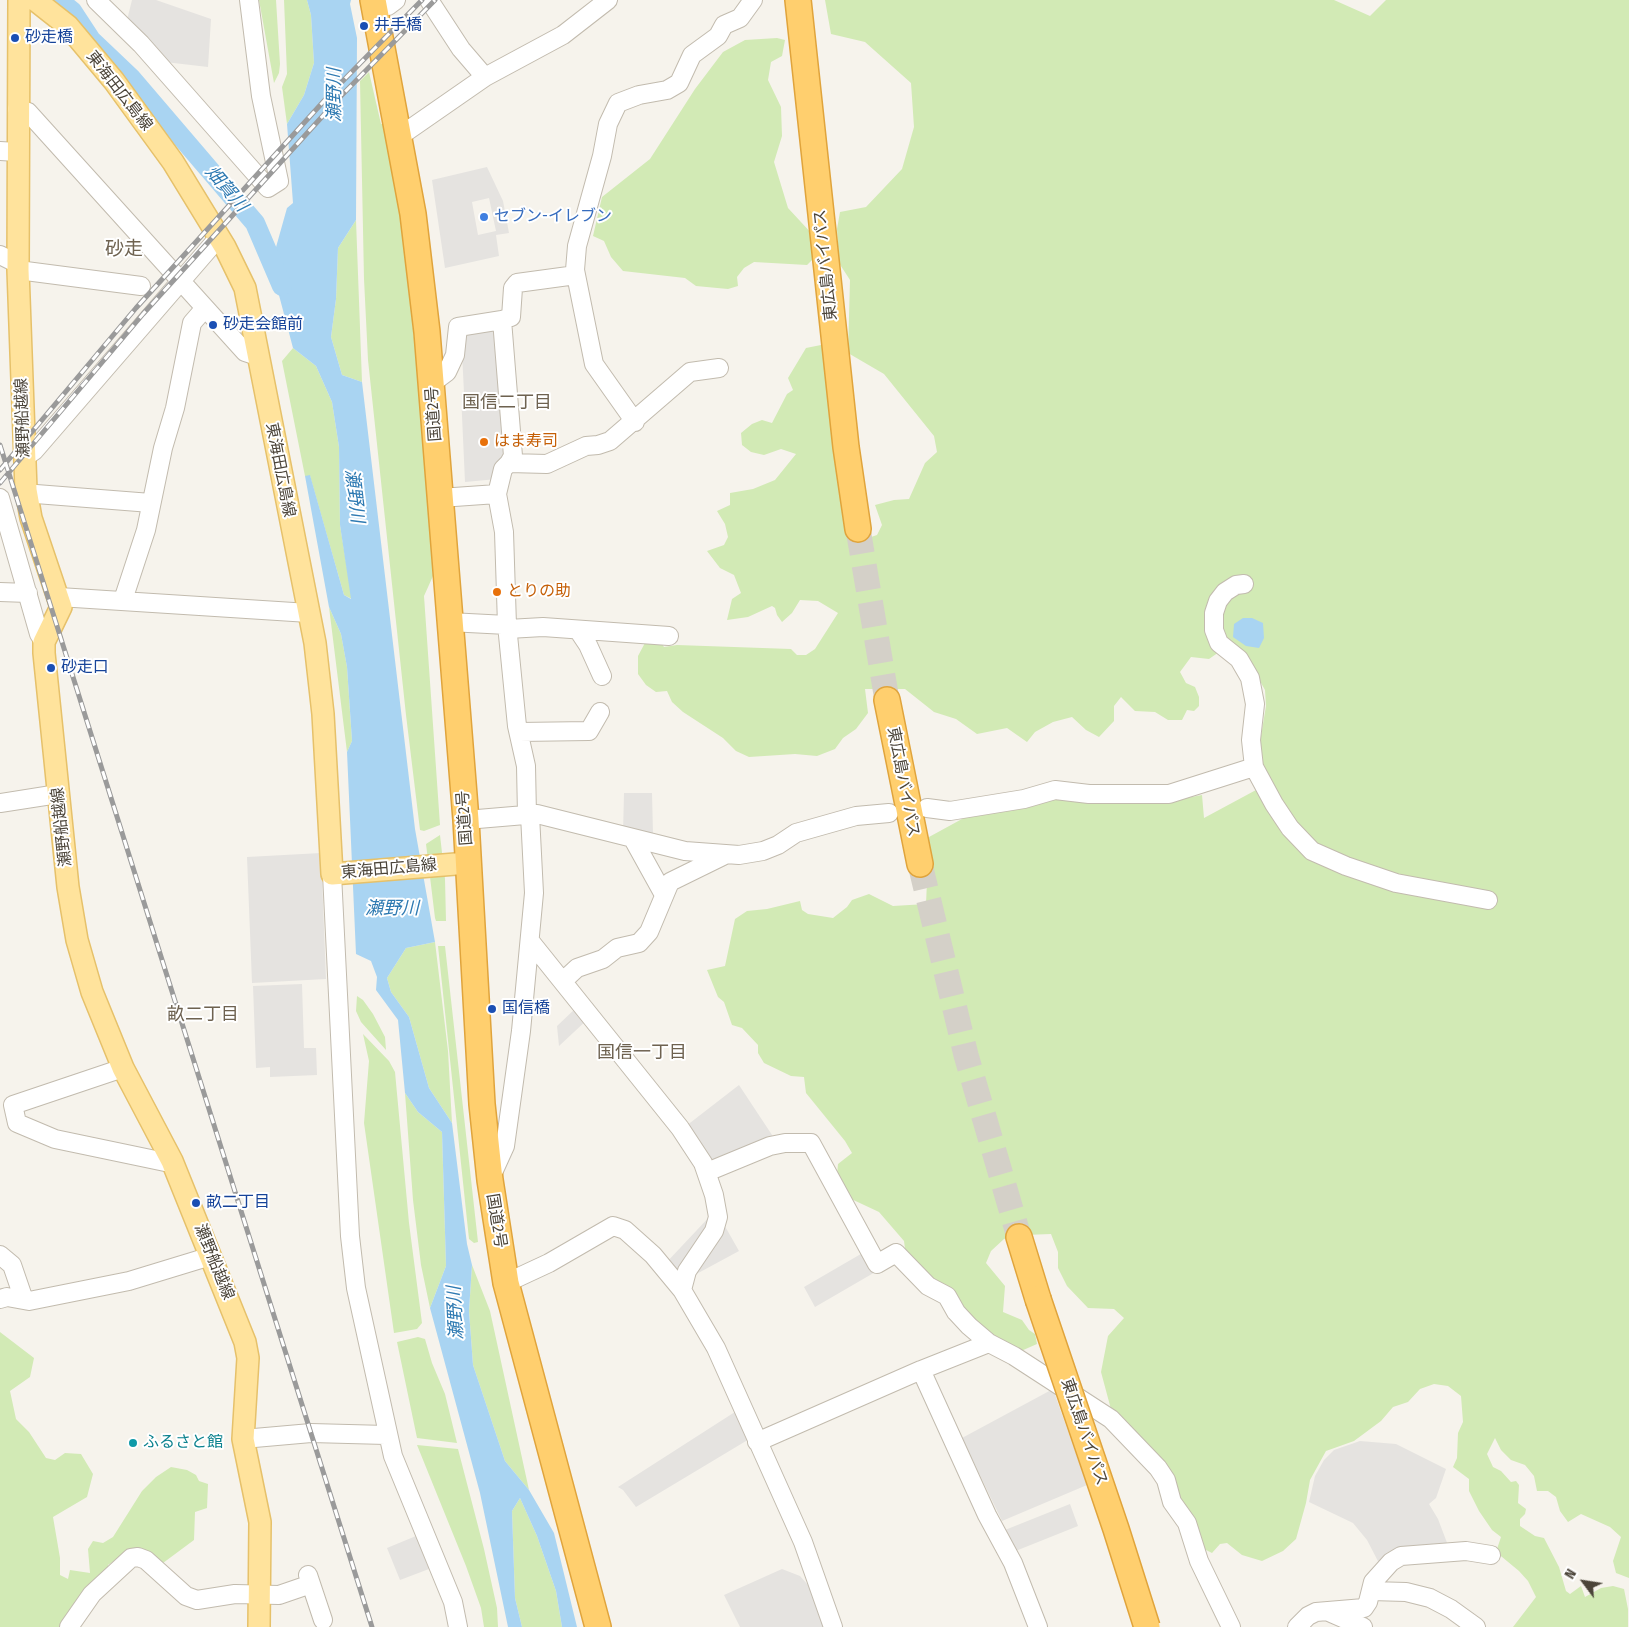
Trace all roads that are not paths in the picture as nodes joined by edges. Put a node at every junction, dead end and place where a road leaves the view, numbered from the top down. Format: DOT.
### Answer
graph roads {
  1 [pos="19,0"];
  2 [pos="35,0"];
  3 [pos="96,0"];
  4 [pos="249,0"];
  5 [pos="429,0"];
  6 [pos="608,0"];
  7 [pos="753,0"];
  8 [pos="798,0"];
  9 [pos="382,2"];
  10 [pos="485,77"];
  11 [pos="17,109"];
  12 [pos="400,136"];
  13 [pos="9,151"];
  14 [pos="219,237"];
  15 [pos="12,263"];
  16 [pos="576,275"];
  17 [pos="180,280"];
  18 [pos="141,286"];
  19 [pos="205,308"];
  20 [pos="502,320"];
  21 [pos="257,356"];
  22 [pos="719,368"];
  23 [pos="431,384"];
  24 [pos="635,422"];
  25 [pos="25,457"];
  26 [pos="509,463"];
  27 [pos="497,494"];
  28 [pos="26,496"];
  29 [pos="0,498"];
  30 [pos="440,498"];
  31 [pos="151,503"];
  32 [pos="858,529"];
  33 [pos="1244,584"];
  34 [pos="0,592"];
  35 [pos="28,593"];
  36 [pos="59,597"];
  37 [pos="123,600"];
  38 [pos="309,613"];
  39 [pos="449,622"];
  40 [pos="508,627"];
  41 [pos="578,630"];
  42 [pos="669,636"];
  43 [pos="44,642"];
  44 [pos="602,676"];
  45 [pos="887,700"];
  46 [pos="600,712"];
  47 [pos="519,732"];
  48 [pos="1254,767"];
  49 [pos="58,794"];
  50 [pos="0,803"];
  51 [pos="927,808"];
  52 [pos="889,814"];
  53 [pos="529,815"];
  54 [pos="466,820"];
  55 [pos="633,839"];
  56 [pos="726,855"];
  57 [pos="457,864"];
  58 [pos="920,864"];
  59 [pos="336,873"];
  60 [pos="664,895"];
  61 [pos="1488,900"];
  62 [pos="530,941"];
  63 [pos="563,981"];
  64 [pos="123,1068"];
  65 [pos="8,1122"];
  66 [pos="172,1160"];
  67 [pos="707,1172"];
  68 [pos="490,1180"];
  69 [pos="1019,1238"];
  70 [pos="0,1255"];
  71 [pos="211,1256"];
  72 [pos="506,1283"];
  73 [pos="682,1290"];
  74 [pos="0,1299"];
  75 [pos="24,1300"];
  76 [pos="989,1343"];
  77 [pos="921,1370"];
  78 [pos="386,1435"];
  79 [pos="242,1439"];
  80 [pos="757,1442"];
  81 [pos="1491,1555"];
  82 [pos="1371,1591"];
  83 [pos="258,1594"];
  84 [pos="1326,1611"];
  85 [pos="323,1620"];
  86 [pos="1304,1625"];
  87 [pos="69,1627"];
  88 [pos="259,1627"];
  89 [pos="458,1627"];
  90 [pos="598,1627"];
  91 [pos="833,1627"];
  92 [pos="1038,1627"];
  93 [pos="1147,1627"];
  94 [pos="1231,1627"];
  95 [pos="1363,1627"];
  96 [pos="1476,1627"];
  1 -- 11 [label="main road, 瀬野船越線"];
  2 -- 14 [label="main road, 東海田広島線"];
  3 -- 4 [label="street"];
  5 -- 10 [label="street"];
  6 -- 10 [label="street"];
  7 -- 16 [label="street"];
  8 -- 32 [label="highway, 東広島バイパス"];
  9 -- 12 [label="highway, 国道2号"];
  10 -- 12 [label="street"];
  11 -- 13 [label="main road, 瀬野船越線"];
  11 -- 17 [label="street"];
  12 -- 23 [label="highway, 国道2号"];
  13 -- 15 [label="main road, 瀬野船越線"];
  14 -- 17 [label="street"];
  14 -- 21 [label="main road, 東海田広島線"];
  15 -- 18 [label="street"];
  15 -- 25 [label="main road, 瀬野船越線"];
  16 -- 20 [label="street"];
  16 -- 24 [label="street"];
  17 -- 19 [label="street"];
  17 -- 25 [label="street"];
  19 -- 21 [label="street"];
  19 -- 31 [label="street"];
  20 -- 23 [label="street"];
  20 -- 26 [label="street"];
  21 -- 38 [label="main road, 東海田広島線"];
  22 -- 24 [label="street"];
  23 -- 30 [label="highway, 国道2号"];
  24 -- 26 [label="street"];
  25 -- 28 [label="main road, 瀬野船越線"];
  26 -- 27 [label="street"];
  27 -- 30 [label="street"];
  27 -- 40 [label="street"];
  28 -- 31 [label="street"];
  28 -- 36 [label="main road, 瀬野船越線"];
  29 -- 35 [label="street"];
  30 -- 39 [label="highway, 国道2号"];
  31 -- 37 [label="street"];
  33 -- 48 [label="street"];
  34 -- 35 [label="street"];
  35 -- 43 [label="street"];
  36 -- 37 [label="street"];
  36 -- 43 [label="main road"];
  37 -- 38 [label="street"];
  38 -- 59 [label="main road, 東海田広島線"];
  39 -- 40 [label="street"];
  39 -- 54 [label="highway, 国道2号"];
  40 -- 41 [label="street"];
  40 -- 47 [label="street"];
  41 -- 42 [label="street"];
  41 -- 44 [label="street"];
  43 -- 49 [label="main road, 瀬野船越線"];
  45 -- 58 [label="highway, 東広島バイパス"];
  46 -- 47 [label="street"];
  47 -- 53 [label="street"];
  48 -- 51 [label="street"];
  48 -- 61 [label="street"];
  49 -- 50 [label="street"];
  49 -- 64 [label="main road, 瀬野船越線"];
  52 -- 56 [label="street"];
  53 -- 54 [label="street"];
  53 -- 55 [label="street"];
  53 -- 62 [label="street"];
  54 -- 57 [label="highway, 国道2号"];
  55 -- 56 [label="street"];
  55 -- 60 [label="street"];
  56 -- 60 [label="street"];
  57 -- 59 [label="main road, 東海田広島線"];
  57 -- 68 [label="highway, 国道2号"];
  59 -- 78 [label="street"];
  60 -- 63 [label="street"];
  62 -- 63 [label="street"];
  62 -- 68 [label="street"];
  63 -- 67 [label="street"];
  64 -- 65 [label="street"];
  64 -- 66 [label="main road, 瀬野船越線"];
  65 -- 66 [label="street"];
  66 -- 71 [label="main road, 瀬野船越線"];
  67 -- 73 [label="street"];
  67 -- 76 [label="street"];
  68 -- 72 [label="highway, 国道2号"];
  69 -- 93 [label="highway, 東広島バイパス, bridge"];
  70 -- 75 [label="street"];
  71 -- 75 [label="street"];
  71 -- 79 [label="main road, 瀬野船越線"];
  72 -- 73 [label="street"];
  72 -- 90 [label="highway, 国道2号"];
  73 -- 80 [label="street"];
  74 -- 75 [label="street"];
  76 -- 77 [label="street"];
  76 -- 94 [label="street"];
  77 -- 80 [label="street"];
  77 -- 92 [label="street"];
  78 -- 79 [label="street"];
  78 -- 89 [label="street"];
  79 -- 83 [label="main road, 瀬野船越線"];
  80 -- 91 [label="street"];
  81 -- 82 [label="street"];
  82 -- 84 [label="street"];
  82 -- 96 [label="street"];
  83 -- 85 [label="street"];
  83 -- 87 [label="street"];
  83 -- 88 [label="main road, 瀬野船越線"];
  84 -- 86 [label="street"];
  84 -- 95 [label="street"];
}
